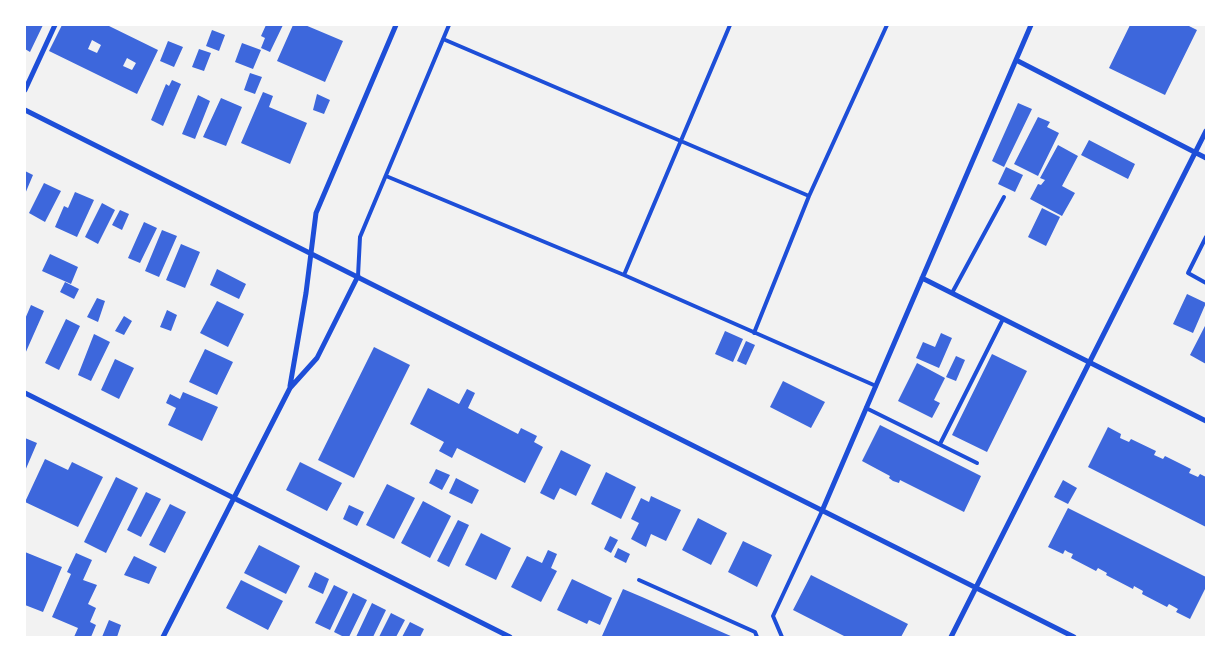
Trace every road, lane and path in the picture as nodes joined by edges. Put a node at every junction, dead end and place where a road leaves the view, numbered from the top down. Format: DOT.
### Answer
graph roads {
  1 [pos="55,25"];
  2 [pos="396,25"];
  3 [pos="449,25"];
  4 [pos="730,25"];
  5 [pos="887,25"];
  6 [pos="1030,25"];
  7 [pos="443,39"];
  8 [pos="1016,60"];
  9 [pos="25,90"];
  10 [pos="25,110"];
  11 [pos="1206,131"];
  12 [pos="681,141"];
  13 [pos="1195,153"];
  14 [pos="1206,158"];
  15 [pos="386,176"];
  16 [pos="809,196"];
  17 [pos="1004,197"];
  18 [pos="1206,237"];
  19 [pos="311,252"];
  20 [pos="624,275"];
  21 [pos="358,276"];
  22 [pos="922,278"];
  23 [pos="1206,283"];
  24 [pos="952,293"];
  25 [pos="1003,319"];
  26 [pos="754,333"];
  27 [pos="1089,363"];
  28 [pos="876,386"];
  29 [pos="290,388"];
  30 [pos="25,393"];
  31 [pos="866,408"];
  32 [pos="1206,422"];
  33 [pos="940,444"];
  34 [pos="977,463"];
  35 [pos="233,498"];
  36 [pos="822,511"];
  37 [pos="640,580"];
  38 [pos="976,588"];
  39 [pos="163,637"];
  40 [pos="510,637"];
  41 [pos="757,637"];
  42 [pos="782,637"];
  43 [pos="951,637"];
  44 [pos="1074,637"];
  1 -- 9 [label="street"];
  2 -- 19 [label="street"];
  3 -- 7 [label="lane"];
  4 -- 12 [label="lane"];
  5 -- 16 [label="lane"];
  6 -- 8 [label="street"];
  7 -- 12 [label="lane"];
  7 -- 15 [label="lane"];
  8 -- 13 [label="street"];
  8 -- 22 [label="street"];
  10 -- 19 [label="street"];
  11 -- 13 [label="street"];
  12 -- 16 [label="lane"];
  12 -- 20 [label="lane"];
  13 -- 14 [label="street"];
  13 -- 27 [label="street"];
  15 -- 20 [label="lane"];
  15 -- 21 [label="lane"];
  16 -- 26 [label="lane"];
  17 -- 24 [label="lane"];
  18 -- 23 [label="lane"];
  19 -- 21 [label="street"];
  19 -- 29 [label="street"];
  20 -- 26 [label="lane"];
  21 -- 29 [label="street"];
  21 -- 36 [label="street"];
  22 -- 24 [label="street"];
  22 -- 28 [label="street"];
  24 -- 25 [label="street"];
  25 -- 27 [label="street"];
  25 -- 33 [label="lane"];
  26 -- 28 [label="lane"];
  27 -- 32 [label="street"];
  27 -- 38 [label="street"];
  28 -- 31 [label="street"];
  29 -- 35 [label="street"];
  30 -- 35 [label="street"];
  31 -- 33 [label="lane"];
  31 -- 36 [label="street"];
  33 -- 34 [label="lane"];
  35 -- 39 [label="street"];
  35 -- 40 [label="street"];
  36 -- 38 [label="street"];
  36 -- 42 [label="lane"];
  37 -- 41 [label="lane"];
  38 -- 43 [label="street"];
  38 -- 44 [label="street"];
}
